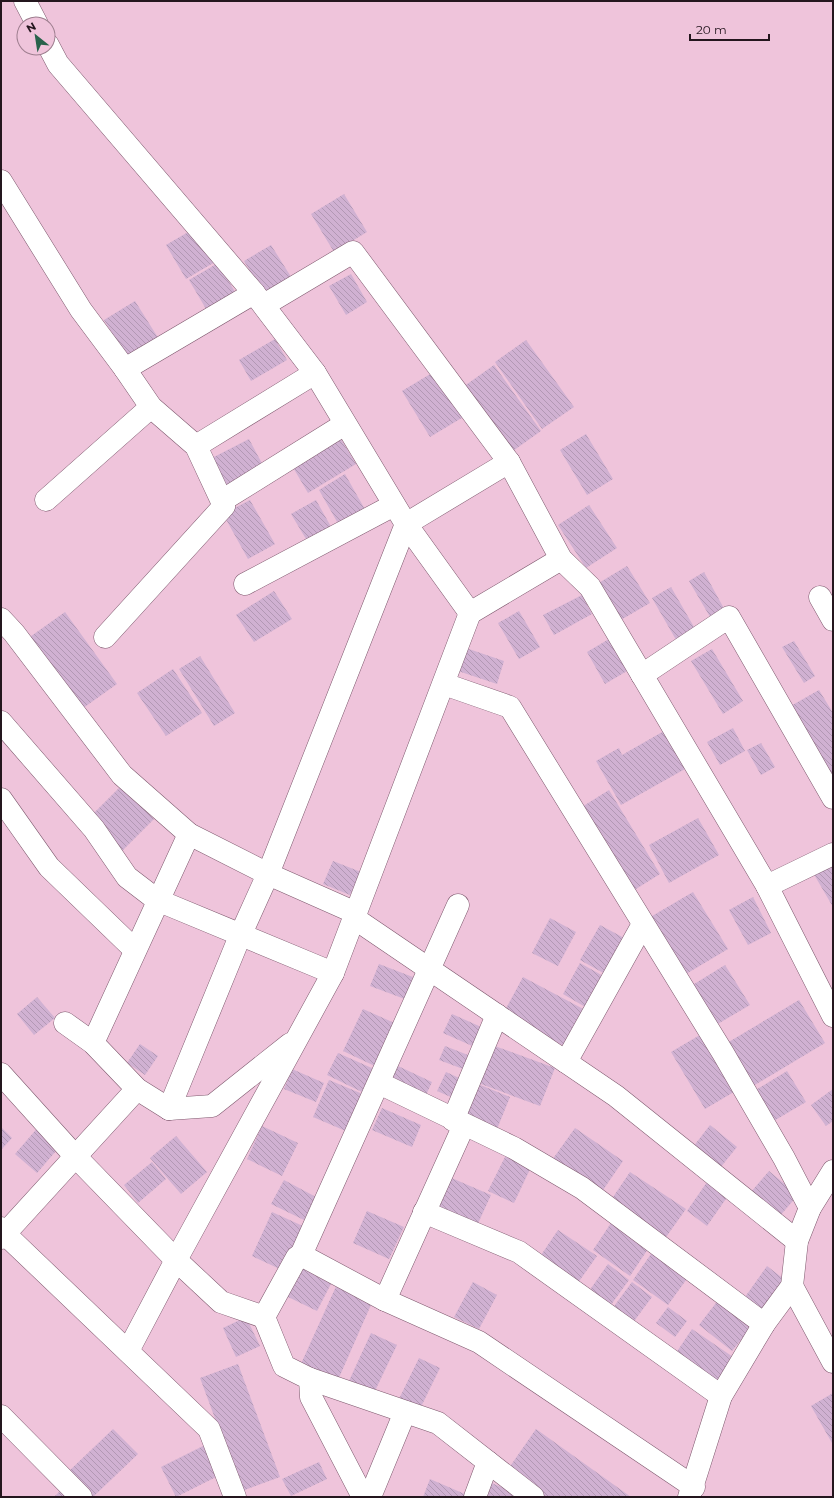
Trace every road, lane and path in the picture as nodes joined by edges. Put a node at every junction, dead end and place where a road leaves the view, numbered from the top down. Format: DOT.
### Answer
graph roads {
  1 [pos="25,1"];
  2 [pos="33,16"];
  3 [pos="54,56"];
  4 [pos="1,182"];
  5 [pos="259,299"];
  6 [pos="125,369"];
  7 [pos="315,373"];
  8 [pos="151,407"];
  9 [pos="345,424"];
  10 [pos="196,446"];
  11 [pos="509,462"];
  12 [pos="46,500"];
  13 [pos="223,500"];
  14 [pos="394,505"];
  15 [pos="406,524"];
  16 [pos="561,559"];
  17 [pos="246,584"];
  18 [pos="820,597"];
  19 [pos="470,613"];
  20 [pos="833,620"];
  21 [pos="5,633"];
  22 [pos="105,638"];
  23 [pos="642,675"];
  24 [pos="444,684"];
  25 [pos="1,722"];
  26 [pos="833,798"];
  27 [pos="1,799"];
  28 [pos="189,834"];
  29 [pos="833,854"];
  30 [pos="268,874"];
  31 [pos="767,886"];
  32 [pos="158,900"];
  33 [pos="458,905"];
  34 [pos="355,915"];
  35 [pos="643,924"];
  36 [pos="240,936"];
  37 [pos="135,950"];
  38 [pos="429,970"];
  39 [pos="334,973"];
  40 [pos="498,1015"];
  41 [pos="833,1016"];
  42 [pos="65,1023"];
  43 [pos="298,1037"];
  44 [pos="93,1043"];
  45 [pos="566,1062"];
  46 [pos="1,1074"];
  47 [pos="379,1083"];
  48 [pos="137,1089"];
  49 [pos="169,1109"];
  50 [pos="459,1123"];
  51 [pos="75,1156"];
  52 [pos="833,1171"];
  53 [pos="810,1208"];
  54 [pos="424,1212"];
  55 [pos="2,1233"];
  56 [pos="796,1241"];
  57 [pos="301,1255"];
  58 [pos="176,1260"];
  59 [pos="792,1286"];
  60 [pos="385,1300"];
  61 [pos="264,1317"];
  62 [pos="764,1324"];
  63 [pos="128,1351"];
  64 [pos="833,1362"];
  65 [pos="310,1379"];
  66 [pos="721,1396"];
  67 [pos="405,1412"];
  68 [pos="1,1416"];
  69 [pos="488,1462"];
  70 [pos="692,1492"];
  71 [pos="81,1497"];
  72 [pos="236,1497"];
  73 [pos="363,1497"];
  74 [pos="370,1497"];
  75 [pos="475,1497"];
  76 [pos="533,1497"];
  1 -- 2 [label="street"];
  3 -- 5 [label="street"];
  4 -- 6 [label="street"];
  5 -- 6 [label="street"];
  5 -- 7 [label="street"];
  5 -- 11 [label="street"];
  6 -- 8 [label="street"];
  7 -- 9 [label="street"];
  7 -- 10 [label="street"];
  8 -- 10 [label="street"];
  8 -- 12 [label="street"];
  9 -- 13 [label="street"];
  9 -- 14 [label="street"];
  10 -- 13 [label="street"];
  11 -- 15 [label="street"];
  11 -- 16 [label="street"];
  13 -- 22 [label="street"];
  14 -- 15 [label="street"];
  14 -- 17 [label="street"];
  15 -- 19 [label="street"];
  15 -- 30 [label="street"];
  16 -- 19 [label="street"];
  16 -- 23 [label="street"];
  18 -- 20 [label="street"];
  19 -- 24 [label="street"];
  21 -- 28 [label="street"];
  23 -- 26 [label="street"];
  23 -- 31 [label="street"];
  24 -- 34 [label="street"];
  24 -- 35 [label="street"];
  25 -- 32 [label="street"];
  27 -- 37 [label="street"];
  28 -- 30 [label="street"];
  28 -- 32 [label="street"];
  29 -- 31 [label="street"];
  30 -- 34 [label="street"];
  30 -- 36 [label="street"];
  31 -- 41 [label="street"];
  32 -- 36 [label="street"];
  32 -- 37 [label="street"];
  33 -- 38 [label="street"];
  34 -- 38 [label="street"];
  34 -- 39 [label="street"];
  35 -- 45 [label="street"];
  35 -- 53 [label="street"];
  36 -- 39 [label="street"];
  36 -- 49 [label="street"];
  37 -- 44 [label="street"];
  38 -- 40 [label="street"];
  38 -- 47 [label="street"];
  39 -- 43 [label="street"];
  40 -- 45 [label="street"];
  40 -- 50 [label="street"];
  42 -- 44 [label="street"];
  43 -- 49 [label="street"];
  43 -- 58 [label="street"];
  44 -- 48 [label="street"];
  45 -- 56 [label="street"];
  46 -- 51 [label="street"];
  47 -- 50 [label="street"];
  47 -- 57 [label="street"];
  48 -- 49 [label="street"];
  48 -- 51 [label="street"];
  50 -- 54 [label="street"];
  50 -- 62 [label="street"];
  51 -- 55 [label="street"];
  51 -- 58 [label="street"];
  52 -- 53 [label="street"];
  53 -- 56 [label="street"];
  54 -- 60 [label="street"];
  54 -- 66 [label="street"];
  55 -- 63 [label="street"];
  56 -- 59 [label="street"];
  57 -- 60 [label="street"];
  57 -- 61 [label="street"];
  58 -- 61 [label="street"];
  58 -- 63 [label="street"];
  59 -- 62 [label="street"];
  59 -- 64 [label="street"];
  60 -- 70 [label="street"];
  61 -- 65 [label="street"];
  62 -- 66 [label="street"];
  63 -- 72 [label="street"];
  65 -- 67 [label="street"];
  65 -- 73 [label="street"];
  66 -- 70 [label="street"];
  67 -- 69 [label="street"];
  67 -- 74 [label="street"];
  68 -- 71 [label="street"];
  69 -- 75 [label="street"];
  69 -- 76 [label="street"];
}
